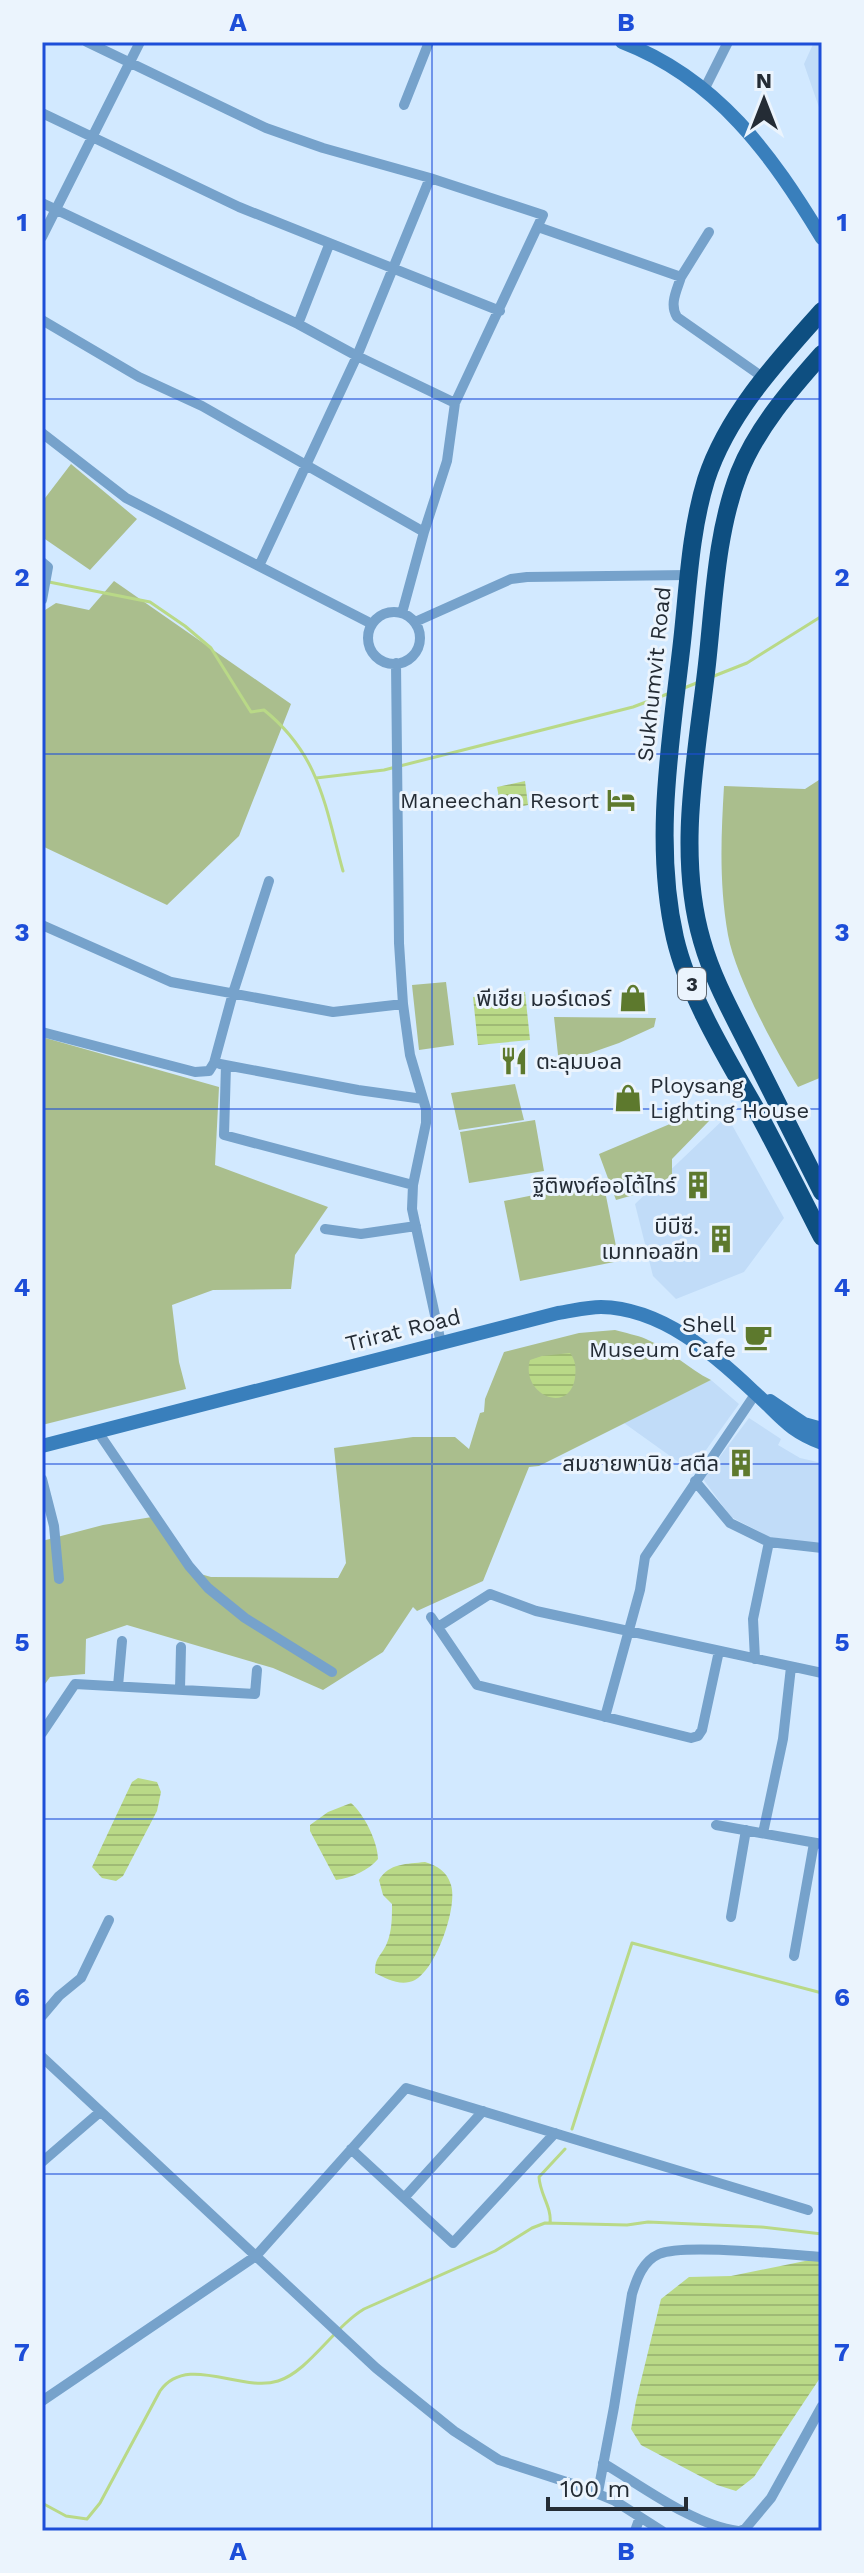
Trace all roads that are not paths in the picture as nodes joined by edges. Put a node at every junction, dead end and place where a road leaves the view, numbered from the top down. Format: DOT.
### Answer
graph roads {
  1 [pos="87,42"];
  2 [pos="140,42"];
  3 [pos="429,42"];
  4 [pos="622,42"];
  5 [pos="728,42"];
  6 [pos="644,46"];
  7 [pos="130,64"];
  8 [pos="705,88"];
  9 [pos="404,105"];
  10 [pos="42,113"];
  11 [pos="94,136"];
  12 [pos="430,178"];
  13 [pos="42,203"];
  14 [pos="56,210"];
  15 [pos="538,227"];
  16 [pos="709,232"];
  17 [pos="42,237"];
  18 [pos="822,238"];
  19 [pos="329,245"];
  20 [pos="394,268"];
  21 [pos="681,277"];
  22 [pos="500,311"];
  23 [pos="822,311"];
  24 [pos="42,320"];
  25 [pos="298,324"];
  26 [pos="822,354"];
  27 [pos="357,356"];
  28 [pos="764,378"];
  29 [pos="455,403"];
  30 [pos="42,433"];
  31 [pos="305,465"];
  32 [pos="424,532"];
  33 [pos="45,566"];
  34 [pos="259,566"];
  35 [pos="689,575"];
  36 [pos="43,599"];
  37 [pos="402,613"];
  38 [pos="415,622"];
  39 [pos="372,624"];
  40 [pos="396,663"];
  41 [pos="269,881"];
  42 [pos="42,925"];
  43 [pos="233,993"];
  44 [pos="403,1004"];
  45 [pos="42,1032"];
  46 [pos="220,1064"];
  47 [pos="423,1099"];
  48 [pos="777,1104"];
  49 [pos="759,1116"];
  50 [pos="413,1185"];
  51 [pos="822,1192"];
  52 [pos="416,1226"];
  53 [pos="325,1229"];
  54 [pos="822,1237"];
  55 [pos="441,1343"];
  56 [pos="756,1393"];
  57 [pos="822,1429"];
  58 [pos="98,1432"];
  59 [pos="822,1443"];
  60 [pos="42,1446"];
  61 [pos="42,1479"];
  62 [pos="695,1481"];
  63 [pos="769,1542"];
  64 [pos="822,1548"];
  65 [pos="59,1579"];
  66 [pos="431,1617"];
  67 [pos="438,1627"];
  68 [pos="628,1632"];
  69 [pos="122,1641"];
  70 [pos="181,1647"];
  71 [pos="719,1651"];
  72 [pos="755,1659"];
  73 [pos="791,1667"];
  74 [pos="257,1670"];
  75 [pos="332,1672"];
  76 [pos="822,1673"];
  77 [pos="118,1686"];
  78 [pos="180,1689"];
  79 [pos="605,1717"];
  80 [pos="42,1733"];
  81 [pos="716,1825"];
  82 [pos="746,1830"];
  83 [pos="763,1833"];
  84 [pos="818,1844"];
  85 [pos="731,1917"];
  86 [pos="109,1920"];
  87 [pos="794,1956"];
  88 [pos="42,2016"];
  89 [pos="42,2057"];
  90 [pos="483,2111"];
  91 [pos="100,2112"];
  92 [pos="555,2133"];
  93 [pos="351,2149"];
  94 [pos="42,2162"];
  95 [pos="404,2198"];
  96 [pos="808,2210"];
  97 [pos="256,2256"];
  98 [pos="822,2257"];
  99 [pos="42,2401"];
  100 [pos="822,2406"];
  101 [pos="603,2463"];
  102 [pos="598,2492"];
  103 [pos="640,2517"];
  104 [pos="635,2531"];
  105 [pos="662,2531"];
  106 [pos="739,2531"];
  1 -- 7 [label="street"];
  2 -- 7 [label="street"];
  3 -- 9 [label="street"];
  4 -- 6 [label="main road"];
  5 -- 8 [label="street"];
  6 -- 8 [label="main road"];
  7 -- 11 [label="street"];
  7 -- 12 [label="street"];
  8 -- 18 [label="main road"];
  10 -- 11 [label="street"];
  11 -- 14 [label="street"];
  11 -- 19 [label="street"];
  12 -- 15 [label="street"];
  12 -- 20 [label="street"];
  13 -- 14 [label="street"];
  14 -- 17 [label="street"];
  14 -- 25 [label="street"];
  15 -- 21 [label="street"];
  15 -- 22 [label="street"];
  16 -- 21 [label="street"];
  19 -- 20 [label="street"];
  19 -- 25 [label="street"];
  20 -- 22 [label="street"];
  20 -- 27 [label="street"];
  21 -- 28 [label="street"];
  22 -- 29 [label="street"];
  23 -- 28 [label="highway, Sukhumvit Road / 3"];
  24 -- 31 [label="street"];
  25 -- 27 [label="street"];
  26 -- 48 [label="highway, 3"];
  27 -- 29 [label="street"];
  27 -- 31 [label="street"];
  28 -- 35 [label="highway, Sukhumvit Road / 3"];
  29 -- 32 [label="street"];
  30 -- 34 [label="street"];
  31 -- 32 [label="street"];
  31 -- 34 [label="street"];
  32 -- 37 [label="street"];
  33 -- 36 [label="street"];
  34 -- 39 [label="street"];
  35 -- 38 [label="street"];
  35 -- 49 [label="highway, Sukhumvit Road / 3"];
  37 -- 38 [label="street"];
  37 -- 39 [label="street"];
  38 -- 40 [label="street"];
  39 -- 40 [label="street"];
  40 -- 44 [label="street"];
  41 -- 43 [label="street"];
  42 -- 43 [label="street"];
  43 -- 44 [label="street"];
  43 -- 46 [label="street"];
  44 -- 47 [label="street"];
  45 -- 46 [label="street"];
  46 -- 47 [label="street"];
  46 -- 50 [label="street"];
  47 -- 50 [label="street"];
  48 -- 49 [label="highway"];
  48 -- 51 [label="highway, 3"];
  49 -- 54 [label="highway, Sukhumvit Road / 3"];
  50 -- 52 [label="street"];
  52 -- 53 [label="street"];
  52 -- 55 [label="street"];
  55 -- 56 [label="main road, Trirat Road"];
  55 -- 58 [label="main road, Trirat Road"];
  56 -- 57 [label="main road, Trirat Road"];
  56 -- 59 [label="main road, Trirat Road"];
  56 -- 62 [label="street"];
  58 -- 60 [label="main road, Trirat Road"];
  58 -- 75 [label="street"];
  61 -- 65 [label="street"];
  62 -- 63 [label="street"];
  62 -- 68 [label="street"];
  63 -- 64 [label="street"];
  63 -- 72 [label="street"];
  66 -- 67 [label="street"];
  67 -- 68 [label="street"];
  67 -- 79 [label="street"];
  68 -- 71 [label="street"];
  68 -- 79 [label="street"];
  69 -- 77 [label="street"];
  70 -- 78 [label="street"];
  71 -- 72 [label="street"];
  71 -- 79 [label="street"];
  72 -- 73 [label="street"];
  73 -- 76 [label="street"];
  73 -- 83 [label="street"];
  74 -- 78 [label="street"];
  77 -- 78 [label="street"];
  77 -- 80 [label="street"];
  81 -- 82 [label="street"];
  82 -- 83 [label="street"];
  82 -- 85 [label="street"];
  83 -- 84 [label="street"];
  84 -- 87 [label="street"];
  86 -- 88 [label="street"];
  89 -- 91 [label="street"];
  90 -- 92 [label="street"];
  90 -- 93 [label="street"];
  90 -- 95 [label="street"];
  91 -- 94 [label="street"];
  91 -- 97 [label="street"];
  92 -- 95 [label="street"];
  92 -- 96 [label="street"];
  93 -- 95 [label="street"];
  93 -- 97 [label="street"];
  97 -- 99 [label="street"];
  97 -- 102 [label="street"];
  98 -- 101 [label="street"];
  100 -- 106 [label="street"];
  101 -- 102 [label="street"];
  101 -- 106 [label="street"];
  102 -- 103 [label="street"];
  103 -- 104 [label="street"];
  103 -- 105 [label="street"];
}
